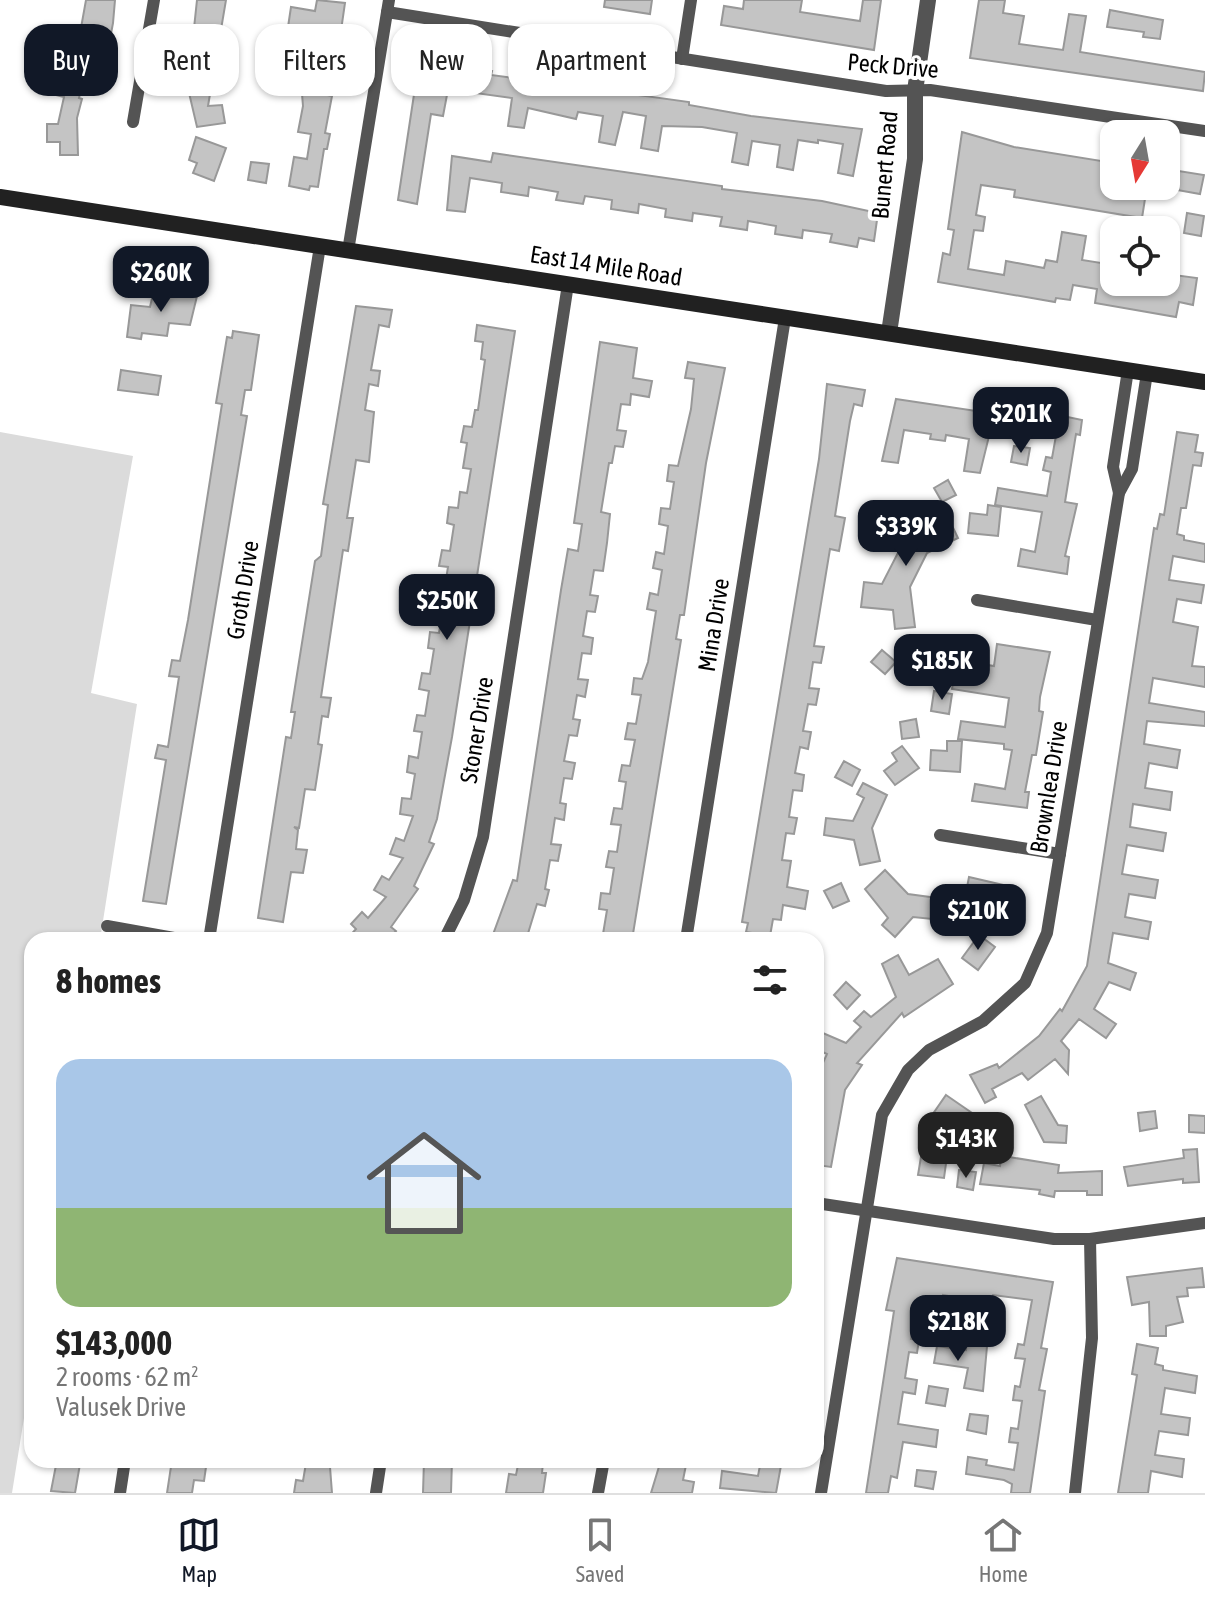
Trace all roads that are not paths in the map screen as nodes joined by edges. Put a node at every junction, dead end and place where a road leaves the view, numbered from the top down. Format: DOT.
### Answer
graph roads {
  1 [pos="154,0"];
  2 [pos="691,0"];
  3 [pos="928,0"];
  4 [pos="388,6"];
  5 [pos="682,59"];
  6 [pos="915,91"];
  7 [pos="133,122"];
  8 [pos="1205,131"];
  9 [pos="0,197"];
  10 [pos="320,246"];
  11 [pos="348,251"];
  12 [pos="568,284"];
  13 [pos="785,318"];
  14 [pos="889,333"];
  15 [pos="1128,370"];
  16 [pos="1147,373"];
  17 [pos="1205,382"];
  18 [pos="1119,493"];
  19 [pos="977,600"];
  20 [pos="1097,620"];
  21 [pos="940,835"];
  22 [pos="1060,854"];
  23 [pos="107,926"];
  24 [pos="140,932"];
  25 [pos="210,932"];
  26 [pos="448,932"];
  27 [pos="687,932"];
  28 [pos="824,1204"];
  29 [pos="865,1210"];
  30 [pos="1205,1223"];
  31 [pos="1090,1239"];
  32 [pos="124,1468"];
  33 [pos="380,1468"];
  34 [pos="603,1468"];
  35 [pos="120,1493"];
  36 [pos="376,1493"];
  37 [pos="598,1493"];
  38 [pos="821,1493"];
  39 [pos="1075,1493"];
  1 -- 7 [label="street"];
  2 -- 5 [label="street"];
  3 -- 6 [label="street, Bunert Road"];
  4 -- 5 [label="street, Peck Drive"];
  4 -- 11 [label="street"];
  5 -- 6 [label="street, Peck Drive"];
  6 -- 8 [label="street, Peck Drive"];
  6 -- 14 [label="street, Bunert Road"];
  9 -- 10 [label="main road, East 14 Mile Road"];
  10 -- 11 [label="main road, East 14 Mile Road"];
  10 -- 25 [label="street, Groth Drive"];
  11 -- 12 [label="main road, East 14 Mile Road"];
  12 -- 13 [label="main road, East 14 Mile Road"];
  12 -- 26 [label="street, Stoner Drive"];
  13 -- 14 [label="main road, East 14 Mile Road"];
  13 -- 27 [label="street, Mina Drive"];
  14 -- 15 [label="main road, East 14 Mile Road"];
  15 -- 16 [label="main road, East 14 Mile Road"];
  15 -- 18 [label="street, Brownlea Drive"];
  16 -- 17 [label="main road, East 14 Mile Road"];
  16 -- 18 [label="street, Brownlea Drive"];
  18 -- 20 [label="street, Brownlea Drive"];
  19 -- 20 [label="street"];
  20 -- 22 [label="street, Brownlea Drive"];
  21 -- 22 [label="street"];
  22 -- 29 [label="street, Brownlea Drive"];
  23 -- 24 [label="street"];
  28 -- 29 [label="street"];
  29 -- 31 [label="street"];
  29 -- 38 [label="street, Brownlea Drive"];
  30 -- 31 [label="street"];
  31 -- 39 [label="street"];
  32 -- 35 [label="street"];
  33 -- 36 [label="street"];
  34 -- 37 [label="street"];
}
